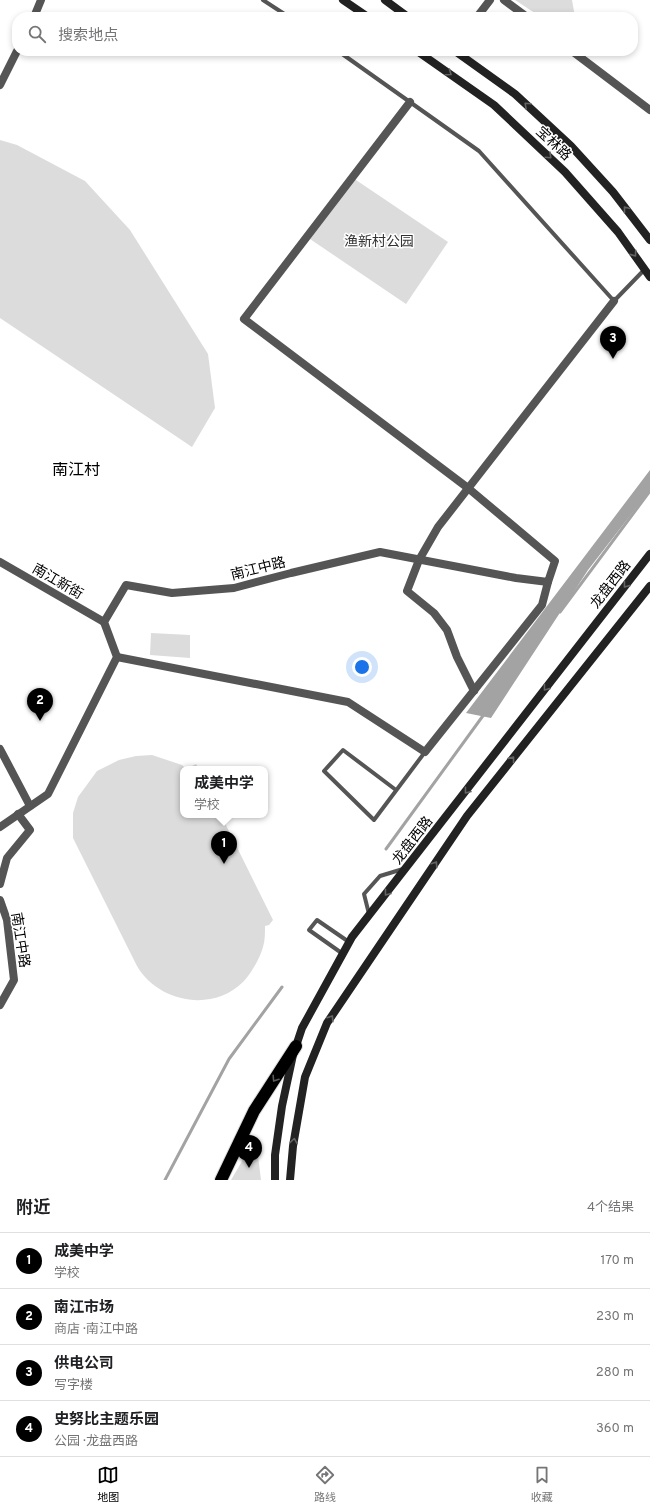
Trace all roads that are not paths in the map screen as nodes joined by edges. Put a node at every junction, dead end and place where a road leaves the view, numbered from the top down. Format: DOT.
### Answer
graph roads {
  1 [pos="33,0"];
  2 [pos="263,0"];
  3 [pos="343,0"];
  4 [pos="385,0"];
  5 [pos="490,0"];
  6 [pos="504,0"];
  7 [pos="40,3"];
  8 [pos="281,12"];
  9 [pos="361,12"];
  10 [pos="401,12"];
  11 [pos="481,12"];
  12 [pos="520,12"];
  13 [pos="14,56"];
  14 [pos="345,56"];
  15 [pos="424,56"];
  16 [pos="462,56"];
  17 [pos="579,56"];
  18 [pos="0,85"];
  19 [pos="410,102"];
  20 [pos="650,110"];
  21 [pos="650,240"];
  22 [pos="645,269"];
  23 [pos="650,277"];
  24 [pos="614,301"];
  25 [pos="468,488"];
  26 [pos="650,554"];
  27 [pos="419,560"];
  28 [pos="0,562"];
  29 [pos="548,582"];
  30 [pos="650,586"];
  31 [pos="104,622"];
  32 [pos="118,658"];
  33 [pos="474,691"];
  34 [pos="0,749"];
  35 [pos="425,752"];
  36 [pos="396,790"];
  37 [pos="30,806"];
  38 [pos="18,814"];
  39 [pos="0,827"];
  40 [pos="407,867"];
  41 [pos="0,884"];
  42 [pos="0,900"];
  43 [pos="370,915"];
  44 [pos="350,942"];
  45 [pos="343,954"];
  46 [pos="0,1005"];
  47 [pos="296,1046"];
  48 [pos="222,1180"];
  49 [pos="275,1180"];
  50 [pos="290,1180"];
  1 -- 7 [label="street"];
  2 -- 8 [label="lane"];
  3 -- 9 [label="street"];
  4 -- 10 [label="street"];
  5 -- 11 [label="street"];
  6 -- 12 [label="street"];
  13 -- 18 [label="street"];
  14 -- 19 [label="lane"];
  15 -- 22 [label="street, 宝林路, one-way"];
  21 -- 16 [label="street, 宝林路, one-way"];
  17 -- 20 [label="street"];
  19 -- 24 [label="lane"];
  19 -- 25 [label="street"];
  22 -- 23 [label="street, 宝林路"];
  22 -- 24 [label="lane"];
  24 -- 25 [label="street"];
  25 -- 27 [label="street"];
  25 -- 29 [label="street"];
  26 -- 40 [label="street, 龙盘西路, one-way"];
  27 -- 29 [label="street, 南江中路"];
  27 -- 31 [label="street, 南江中路"];
  27 -- 33 [label="street"];
  28 -- 31 [label="street, 南江新街"];
  29 -- 33 [label="street"];
  50 -- 30 [label="street, one-way"];
  31 -- 32 [label="street"];
  32 -- 35 [label="street"];
  32 -- 37 [label="street"];
  33 -- 35 [label="street"];
  34 -- 37 [label="street"];
  35 -- 36 [label="lane"];
  36 -- 36 [label="lane"];
  37 -- 38 [label="street"];
  38 -- 39 [label="street"];
  38 -- 41 [label="street"];
  40 -- 43 [label="street, 龙盘西路, one-way"];
  40 -- 43 [label="lane"];
  42 -- 46 [label="street, 南江中路"];
  43 -- 44 [label="street, 龙盘西路"];
  44 -- 45 [label="street, 龙盘西路"];
  44 -- 45 [label="lane"];
  45 -- 47 [label="street, 龙盘西路"];
  47 -- 48 [label="highway, one-way"];
  47 -- 49 [label="street, 龙盘西路"];
}
